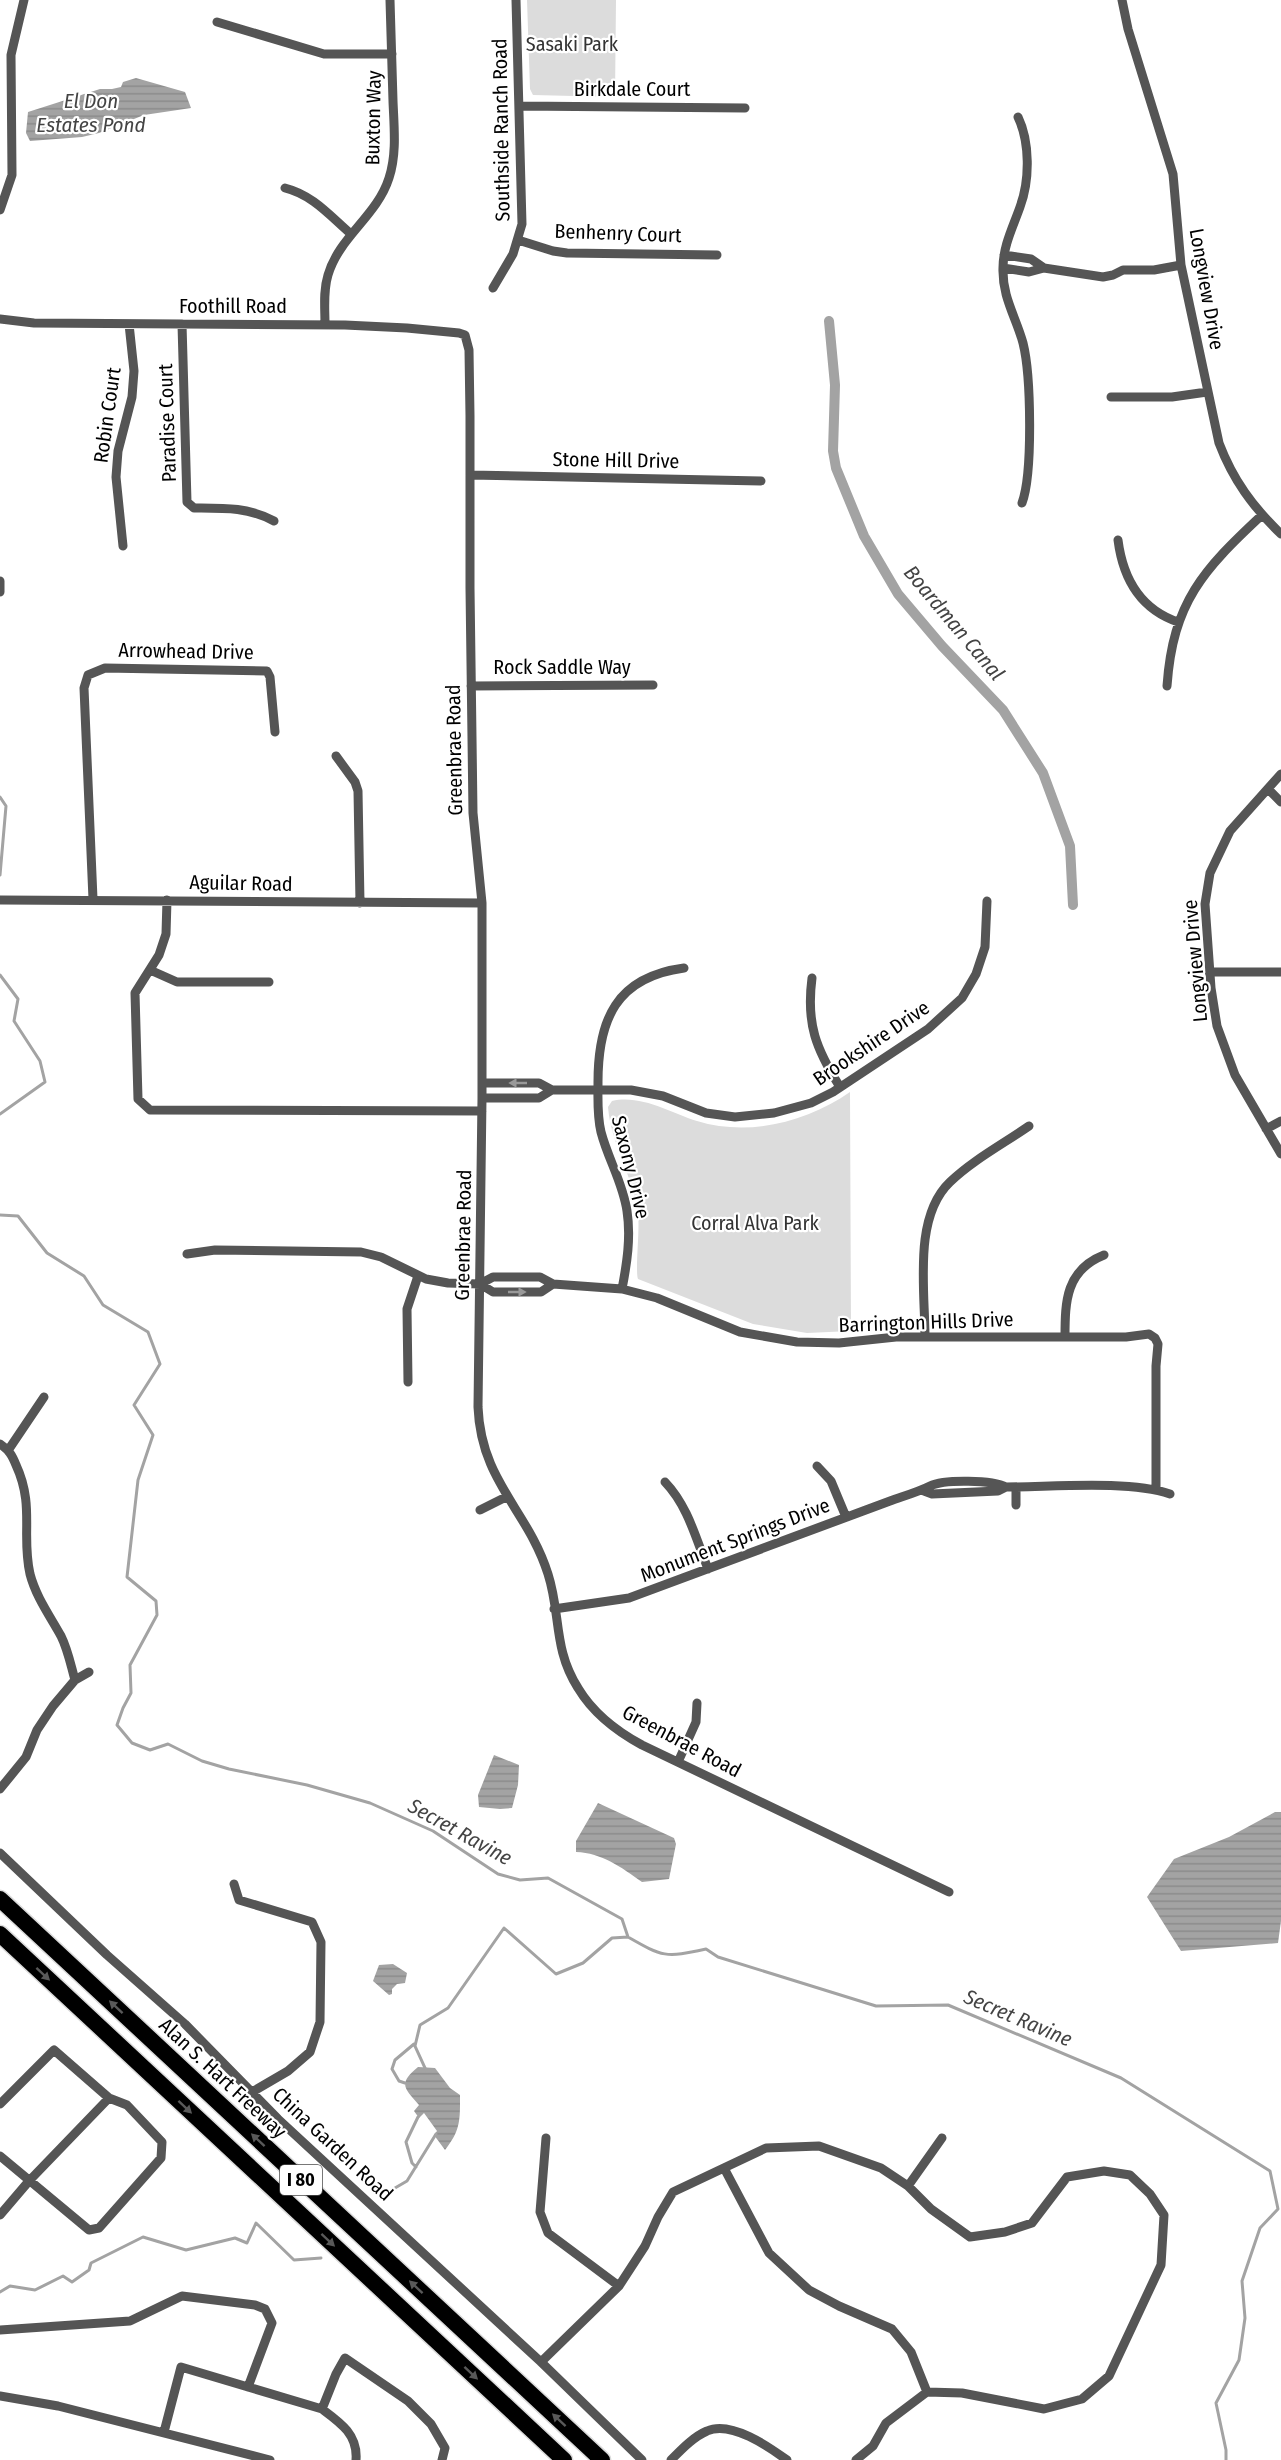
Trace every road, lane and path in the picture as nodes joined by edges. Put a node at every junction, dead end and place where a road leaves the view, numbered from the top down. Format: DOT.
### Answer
graph roads {
  1 [pos="13,0"];
  2 [pos="390,0"];
  3 [pos="516,0"];
  4 [pos="1122,0"];
  5 [pos="24,1"];
  6 [pos="217,22"];
  7 [pos="392,54"];
  8 [pos="519,106"];
  9 [pos="745,108"];
  10 [pos="1018,117"];
  11 [pos="285,188"];
  12 [pos="0,210"];
  13 [pos="351,234"];
  14 [pos="518,240"];
  15 [pos="717,255"];
  16 [pos="1004,255"];
  17 [pos="1025,258"];
  18 [pos="1181,265"];
  19 [pos="1003,268"];
  20 [pos="1044,268"];
  21 [pos="1023,271"];
  22 [pos="493,288"];
  23 [pos="0,319"];
  24 [pos="129,324"];
  25 [pos="182,324"];
  26 [pos="325,325"];
  27 [pos="465,335"];
  28 [pos="1207,392"];
  29 [pos="1111,397"];
  30 [pos="470,475"];
  31 [pos="761,481"];
  32 [pos="1022,503"];
  33 [pos="1262,515"];
  34 [pos="274,520"];
  35 [pos="1281,534"];
  36 [pos="1118,540"];
  37 [pos="123,546"];
  38 [pos="0,581"];
  39 [pos="0,592"];
  40 [pos="1178,622"];
  41 [pos="471,686"];
  42 [pos="653,686"];
  43 [pos="1167,686"];
  44 [pos="275,732"];
  45 [pos="336,756"];
  46 [pos="1281,774"];
  47 [pos="1268,789"];
  48 [pos="1281,802"];
  49 [pos="93,899"];
  50 [pos="0,900"];
  51 [pos="167,900"];
  52 [pos="987,901"];
  53 [pos="360,903"];
  54 [pos="482,903"];
  55 [pos="684,968"];
  56 [pos="150,970"];
  57 [pos="1209,972"];
  58 [pos="1281,972"];
  59 [pos="812,978"];
  60 [pos="269,982"];
  61 [pos="482,1083"];
  62 [pos="840,1087"];
  63 [pos="552,1090"];
  64 [pos="598,1090"];
  65 [pos="482,1098"];
  66 [pos="482,1111"];
  67 [pos="1281,1121"];
  68 [pos="1029,1126"];
  69 [pos="1266,1129"];
  70 [pos="1281,1154"];
  71 [pos="188,1254"];
  72 [pos="1104,1255"];
  73 [pos="418,1276"];
  74 [pos="480,1284"];
  75 [pos="553,1284"];
  76 [pos="622,1289"];
  77 [pos="925,1337"];
  78 [pos="1065,1337"];
  79 [pos="408,1382"];
  80 [pos="44,1397"];
  81 [pos="0,1444"];
  82 [pos="9,1449"];
  83 [pos="818,1466"];
  84 [pos="665,1482"];
  85 [pos="1011,1486"];
  86 [pos="1156,1490"];
  87 [pos="1170,1494"];
  88 [pos="506,1497"];
  89 [pos="1016,1505"];
  90 [pos="480,1510"];
  91 [pos="846,1517"];
  92 [pos="708,1569"];
  93 [pos="554,1609"];
  94 [pos="89,1672"];
  95 [pos="75,1680"];
  96 [pos="697,1703"];
  97 [pos="678,1762"];
  98 [pos="0,1789"];
  99 [pos="0,1853"];
  100 [pos="234,1884"];
  101 [pos="949,1893"];
  102 [pos="0,1899"];
  103 [pos="0,1934"];
  104 [pos="252,2092"];
  105 [pos="109,2098"];
  106 [pos="0,2104"];
  107 [pos="546,2138"];
  108 [pos="942,2138"];
  109 [pos="0,2156"];
  110 [pos="724,2168"];
  111 [pos="29,2181"];
  112 [pos="908,2186"];
  113 [pos="0,2215"];
  114 [pos="619,2286"];
  115 [pos="0,2330"];
  116 [pos="541,2362"];
  117 [pos="248,2387"];
  118 [pos="927,2392"];
  119 [pos="0,2396"];
  120 [pos="322,2409"];
  121 [pos="164,2432"];
  122 [pos="270,2460"];
  123 [pos="356,2460"];
  124 [pos="442,2460"];
  125 [pos="564,2460"];
  126 [pos="602,2460"];
  127 [pos="642,2460"];
  128 [pos="671,2460"];
  129 [pos="787,2460"];
  130 [pos="856,2460"];
  1 -- 5 [label="street"];
  2 -- 7 [label="street, Buxton Way"];
  3 -- 8 [label="street, Southside Ranch Road"];
  4 -- 18 [label="street, Longview Drive"];
  5 -- 12 [label="street"];
  6 -- 7 [label="street"];
  7 -- 13 [label="street, Buxton Way"];
  8 -- 9 [label="street, Birkdale Court"];
  8 -- 14 [label="street, Southside Ranch Road"];
  10 -- 16 [label="street"];
  11 -- 13 [label="street"];
  13 -- 26 [label="street, Buxton Way"];
  14 -- 15 [label="street, Benhenry Court"];
  14 -- 22 [label="street, Southside Ranch Road"];
  16 -- 17 [label="street"];
  16 -- 19 [label="street"];
  17 -- 20 [label="street"];
  17 -- 21 [label="street"];
  18 -- 20 [label="street"];
  18 -- 28 [label="street, Longview Drive"];
  19 -- 21 [label="street"];
  19 -- 32 [label="street"];
  20 -- 21 [label="street"];
  23 -- 24 [label="street, Foothill Road"];
  24 -- 25 [label="street, Foothill Road"];
  24 -- 37 [label="street, Robin Court"];
  25 -- 26 [label="street, Foothill Road"];
  25 -- 34 [label="street, Paradise Court"];
  26 -- 27 [label="street, Foothill Road"];
  27 -- 30 [label="street, Greenbrae Road"];
  28 -- 29 [label="street"];
  28 -- 33 [label="street, Longview Drive"];
  30 -- 31 [label="street, Stone Hill Drive"];
  30 -- 41 [label="street, Greenbrae Road"];
  33 -- 35 [label="street, Longview Drive"];
  33 -- 40 [label="street"];
  36 -- 40 [label="street"];
  38 -- 39 [label="street"];
  40 -- 43 [label="street"];
  41 -- 42 [label="street, Rock Saddle Way"];
  41 -- 54 [label="street, Greenbrae Road"];
  44 -- 49 [label="street, Arrowhead Drive"];
  45 -- 53 [label="street"];
  46 -- 47 [label="street, Longview Drive"];
  47 -- 48 [label="street"];
  47 -- 57 [label="street, Longview Drive"];
  49 -- 50 [label="street, Aguilar Road"];
  49 -- 51 [label="street, Aguilar Road"];
  51 -- 53 [label="street, Aguilar Road"];
  51 -- 56 [label="street"];
  52 -- 62 [label="street, Brookshire Drive"];
  53 -- 54 [label="street, Aguilar Road"];
  54 -- 61 [label="street, Greenbrae Road"];
  55 -- 64 [label="street, Saxony Drive"];
  56 -- 60 [label="street"];
  56 -- 66 [label="street"];
  57 -- 58 [label="street"];
  57 -- 69 [label="street, Longview Drive"];
  59 -- 62 [label="street"];
  63 -- 61 [label="street, Brookshire Drive, one-way"];
  61 -- 65 [label="street, Greenbrae Road"];
  62 -- 64 [label="street, Brookshire Drive"];
  63 -- 64 [label="street, Brookshire Drive"];
  63 -- 65 [label="street, Brookshire Drive"];
  64 -- 76 [label="street, Saxony Drive"];
  65 -- 66 [label="street, Greenbrae Road"];
  66 -- 74 [label="street, Greenbrae Road"];
  67 -- 69 [label="street"];
  68 -- 77 [label="street"];
  69 -- 70 [label="street, Longview Drive"];
  71 -- 73 [label="street"];
  72 -- 78 [label="street"];
  73 -- 74 [label="street"];
  73 -- 79 [label="street"];
  74 -- 75 [label="street, Barrington Hills Drive"];
  74 -- 75 [label="street, Barrington Hills Drive, one-way"];
  74 -- 88 [label="street, Greenbrae Road"];
  75 -- 76 [label="street, Barrington Hills Drive"];
  76 -- 77 [label="street, Barrington Hills Drive"];
  77 -- 78 [label="street, Barrington Hills Drive"];
  78 -- 86 [label="street, Barrington Hills Drive"];
  80 -- 82 [label="street"];
  81 -- 82 [label="street"];
  82 -- 95 [label="street"];
  83 -- 91 [label="street"];
  84 -- 92 [label="street"];
  85 -- 86 [label="street, Monument Springs Drive"];
  85 -- 89 [label="street"];
  85 -- 91 [label="street, Monument Springs Drive"];
  86 -- 87 [label="street, Monument Springs Drive"];
  88 -- 90 [label="street"];
  88 -- 93 [label="street, Greenbrae Road"];
  91 -- 92 [label="street, Monument Springs Drive"];
  92 -- 93 [label="street, Monument Springs Drive"];
  93 -- 97 [label="street, Greenbrae Road"];
  94 -- 95 [label="street"];
  95 -- 98 [label="street"];
  96 -- 97 [label="street"];
  97 -- 101 [label="street, Greenbrae Road"];
  99 -- 104 [label="street, China Garden Road"];
  100 -- 104 [label="street"];
  126 -- 102 [label="highway, Alan S. Hart Freeway / I 80, one-way"];
  103 -- 125 [label="highway, I 80, one-way"];
  104 -- 116 [label="street, China Garden Road"];
  105 -- 106 [label="street"];
  105 -- 111 [label="street"];
  105 -- 111 [label="street"];
  107 -- 114 [label="street"];
  108 -- 112 [label="street"];
  109 -- 111 [label="street"];
  110 -- 112 [label="street"];
  110 -- 114 [label="street"];
  110 -- 118 [label="street"];
  111 -- 113 [label="street"];
  112 -- 118 [label="street"];
  114 -- 116 [label="street"];
  115 -- 117 [label="street"];
  116 -- 127 [label="street, China Garden Road"];
  117 -- 120 [label="street"];
  117 -- 121 [label="street"];
  118 -- 130 [label="street"];
  119 -- 121 [label="street"];
  120 -- 123 [label="street"];
  120 -- 124 [label="street"];
  121 -- 122 [label="street"];
  128 -- 129 [label="street"];
}
